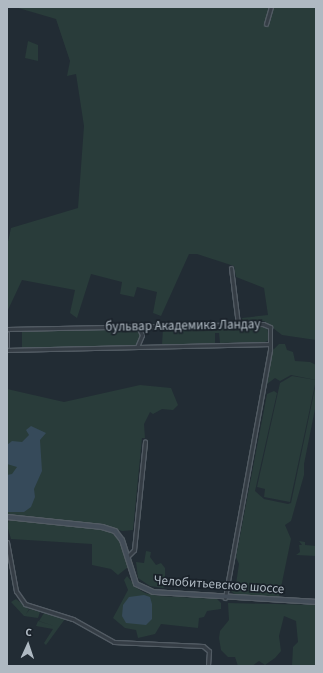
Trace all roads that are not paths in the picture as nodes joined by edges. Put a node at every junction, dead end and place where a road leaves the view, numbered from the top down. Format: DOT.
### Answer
graph roads {
  1 [pos="271,7"];
  2 [pos="266,24"];
  3 [pos="231,268"];
  4 [pos="238,324"];
  5 [pos="138,326"];
  6 [pos="7,329"];
  7 [pos="7,333"];
  8 [pos="270,344"];
  9 [pos="7,346"];
  10 [pos="137,347"];
  11 [pos="7,350"];
  12 [pos="145,442"];
  13 [pos="7,517"];
  14 [pos="7,542"];
  15 [pos="127,557"];
  16 [pos="225,598"];
  17 [pos="316,602"];
  18 [pos="208,666"];
  1 -- 2 [label="street"];
  3 -- 4 [label="street"];
  4 -- 5 [label="street, бульвар Академика Ландау"];
  4 -- 8 [label="street, бульвар Академика Ландау"];
  5 -- 6 [label="street, бульвар Академика Ландау"];
  5 -- 10 [label="street"];
  7 -- 9 [label="street"];
  8 -- 10 [label="street, бульвар Академика Ландау"];
  8 -- 16 [label="street"];
  10 -- 11 [label="street, бульвар Академика Ландау"];
  12 -- 15 [label="street"];
  13 -- 15 [label="street, Челобитьевское шоссе"];
  14 -- 18 [label="street"];
  15 -- 16 [label="street, Челобитьевское шоссе"];
  16 -- 17 [label="street, Челобитьевское шоссе"];
}
